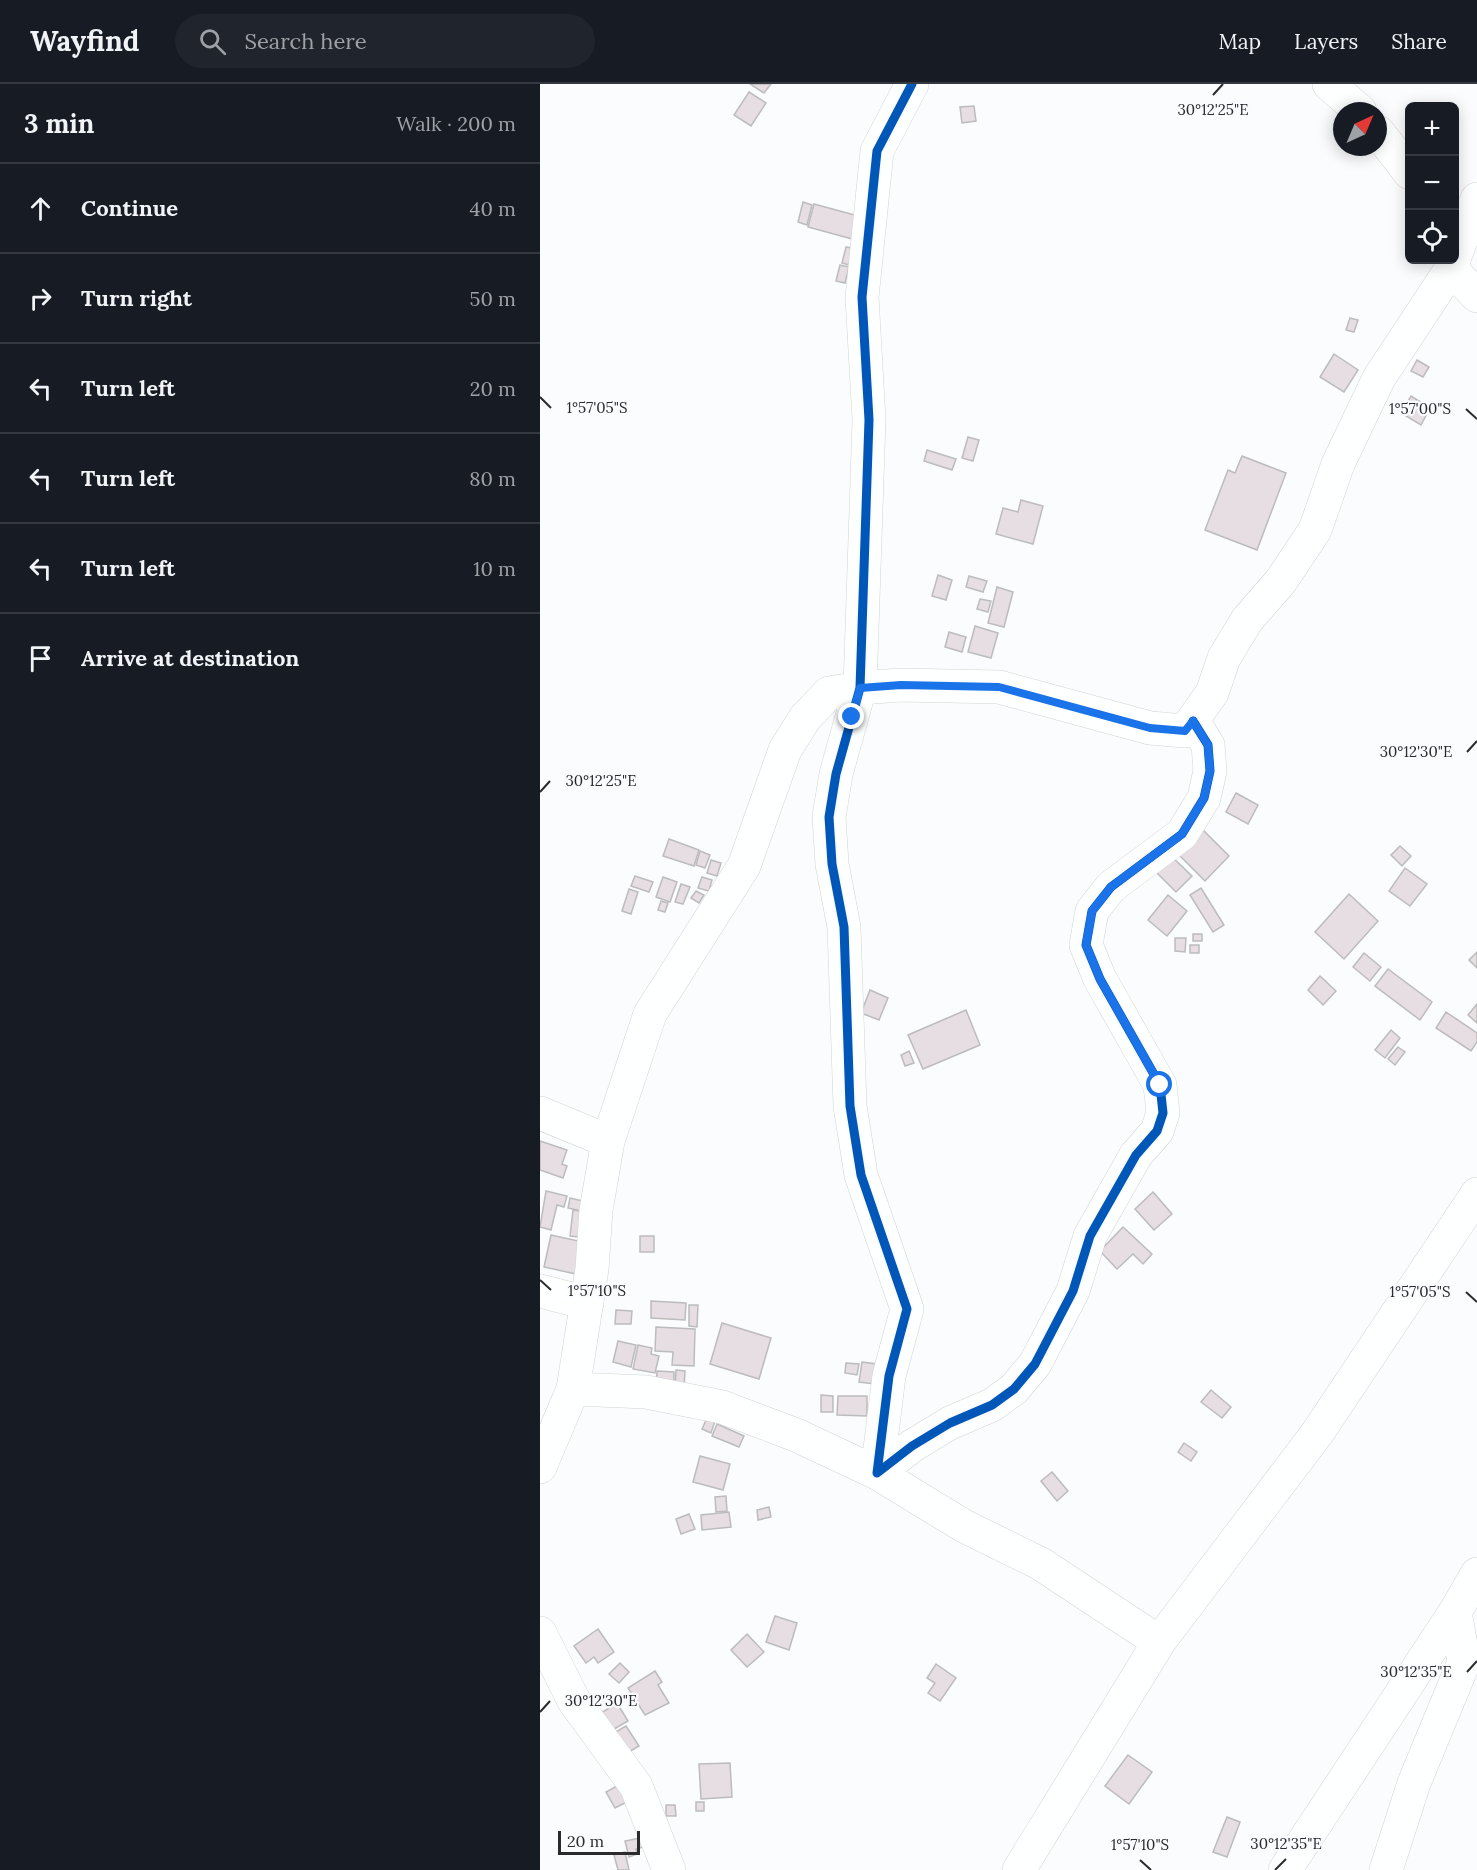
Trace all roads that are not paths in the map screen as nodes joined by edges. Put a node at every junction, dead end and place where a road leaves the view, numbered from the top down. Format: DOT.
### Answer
graph roads {
  1 [pos="912,84"];
  2 [pos="1329,84"];
  3 [pos="1350,102"];
  4 [pos="1387,144"];
  5 [pos="1405,167"];
  6 [pos="1477,199"];
  7 [pos="1459,242"];
  8 [pos="1459,260"];
  9 [pos="1448,264"];
  10 [pos="1477,296"];
  11 [pos="860,688"];
  12 [pos="1193,721"];
  13 [pos="540,1113"];
  14 [pos="608,1141"];
  15 [pos="1477,1194"];
  16 [pos="540,1291"];
  17 [pos="586,1304"];
  18 [pos="573,1389"];
  19 [pos="540,1467"];
  20 [pos="877,1473"];
  21 [pos="1477,1574"];
  22 [pos="1455,1612"];
  23 [pos="540,1633"];
  24 [pos="1159,1642"];
  25 [pos="669,1870"];
  26 [pos="1019,1870"];
  27 [pos="1285,1870"];
  28 [pos="1386,1870"];
  1 -- 11 [label="street"];
  2 -- 3 [label="street"];
  4 -- 5 [label="street"];
  6 -- 7 [label="street"];
  8 -- 10 [label="street"];
  9 -- 12 [label="street"];
  11 -- 12 [label="street"];
  11 -- 14 [label="street"];
  11 -- 20 [label="street"];
  12 -- 20 [label="street"];
  13 -- 14 [label="street"];
  14 -- 17 [label="street"];
  15 -- 24 [label="street"];
  16 -- 17 [label="street"];
  17 -- 18 [label="street"];
  18 -- 19 [label="street"];
  18 -- 20 [label="street"];
  20 -- 24 [label="street"];
  21 -- 22 [label="street"];
  22 -- 27 [label="street"];
  22 -- 28 [label="street"];
  23 -- 25 [label="street"];
  24 -- 26 [label="street"];
}
